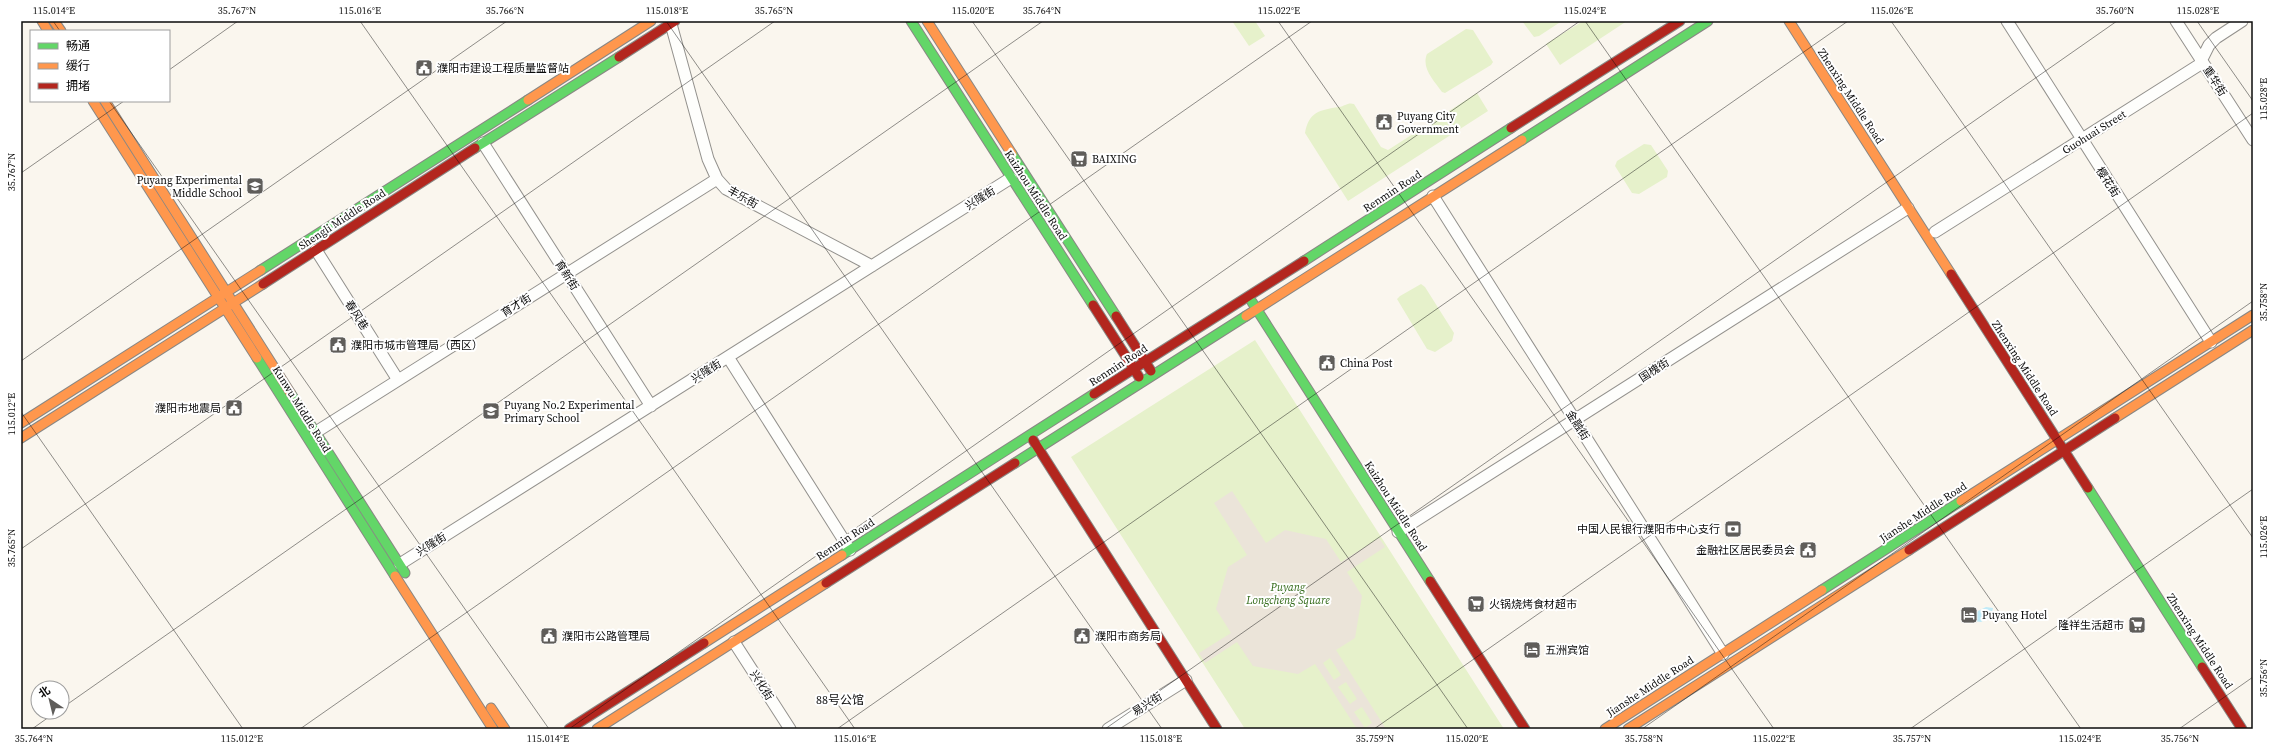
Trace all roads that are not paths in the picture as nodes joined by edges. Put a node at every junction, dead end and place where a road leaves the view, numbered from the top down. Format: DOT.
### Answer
graph roads {
  1 [pos="42,21"];
  2 [pos="54,21"];
  3 [pos="651,21"];
  4 [pos="911,21"];
  5 [pos="927,21"];
  6 [pos="1680,21"];
  7 [pos="1708,21"];
  8 [pos="1789,21"];
  9 [pos="1800,21"];
  10 [pos="2006,21"];
  11 [pos="2176,21"];
  12 [pos="2242,21"];
  13 [pos="673,22"];
  14 [pos="47,30"];
  15 [pos="60,30"];
  16 [pos="2202,61"];
  17 [pos="93,102"];
  18 [pos="106,102"];
  19 [pos="2081,140"];
  20 [pos="2253,140"];
  21 [pos="483,143"];
  22 [pos="1011,178"];
  23 [pos="717,179"];
  24 [pos="1433,196"];
  25 [pos="1908,208"];
  26 [pos="1935,232"];
  27 [pos="316,250"];
  28 [pos="872,266"];
  29 [pos="566,274"];
  30 [pos="226,292"];
  31 [pos="1248,296"];
  32 [pos="218,298"];
  33 [pos="233,303"];
  34 [pos="224,308"];
  35 [pos="1256,309"];
  36 [pos="2253,315"];
  37 [pos="2253,330"];
  38 [pos="2211,342"];
  39 [pos="728,357"];
  40 [pos="1145,362"];
  41 [pos="1133,369"];
  42 [pos="1153,375"];
  43 [pos="398,380"];
  44 [pos="1142,382"];
  45 [pos="651,406"];
  46 [pos="1575,421"];
  47 [pos="21,423"];
  48 [pos="316,432"];
  49 [pos="1030,436"];
  50 [pos="21,438"];
  51 [pos="2061,438"];
  52 [pos="1038,448"];
  53 [pos="2067,448"];
  54 [pos="1398,532"];
  55 [pos="850,550"];
  56 [pos="400,564"];
  57 [pos="412,584"];
  58 [pos="734,642"];
  59 [pos="1723,654"];
  60 [pos="1186,680"];
  61 [pos="488,703"];
  62 [pos="493,729"];
  63 [pos="505,729"];
  64 [pos="569,729"];
  65 [pos="597,729"];
  66 [pos="790,729"];
  67 [pos="1108,729"];
  68 [pos="1218,729"];
  69 [pos="1525,729"];
  70 [pos="1605,729"];
  71 [pos="1628,729"];
  72 [pos="2242,729"];
  73 [pos="2252,729"];
  1 -- 14 [label="street"];
  2 -- 15 [label="street"];
  3 -- 30 [label="street, Shengli Middle Road"];
  4 -- 22 [label="street, Kaizhou Middle Road"];
  5 -- 40 [label="street, Kaizhou Middle Road"];
  6 -- 31 [label="street, Renmin Road"];
  7 -- 24 [label="street"];
  8 -- 25 [label="street, Zhenxing Middle Road"];
  9 -- 26 [label="street, Zhenxing Middle Road"];
  10 -- 19 [label="street, 樱花街"];
  11 -- 16 [label="street, 重华街"];
  12 -- 16 [label="street, Guohuai Street"];
  13 -- 21 [label="street, Shengli Middle Road"];
  13 -- 23 [label="street, 丰乐街"];
  16 -- 19 [label="street, Guohuai Street"];
  16 -- 20 [label="street, 重华街"];
  17 -- 32 [label="street, Kunwu Middle Road"];
  18 -- 30 [label="street, Kunwu Middle Road"];
  19 -- 26 [label="street, Guohuai Street"];
  19 -- 38 [label="street, 樱花街"];
  21 -- 27 [label="street, Shengli Middle Road"];
  21 -- 29 [label="street, 育新街"];
  22 -- 28 [label="street, 兴隆街"];
  22 -- 41 [label="street, Kaizhou Middle Road"];
  23 -- 28 [label="street, 丰乐街"];
  23 -- 29 [label="street, 育才街"];
  24 -- 35 [label="street"];
  24 -- 46 [label="street, 金融街"];
  25 -- 46 [label="street, 国槐街"];
  25 -- 51 [label="street, Zhenxing Middle Road"];
  26 -- 51 [label="street, Zhenxing Middle Road"];
  27 -- 33 [label="street, Shengli Middle Road"];
  27 -- 43 [label="street, 春风巷"];
  28 -- 39 [label="street, 兴隆街"];
  29 -- 43 [label="street, 育才街"];
  29 -- 45 [label="street, 育新街"];
  30 -- 32 [label="street, Shengli Middle Road"];
  30 -- 33 [label="street, Kunwu Middle Road"];
  31 -- 35 [label="street, Kaizhou Middle Road"];
  31 -- 40 [label="street, Renmin Road"];
  32 -- 34 [label="street, Kunwu Middle Road"];
  32 -- 47 [label="street, Shengli Middle Road"];
  33 -- 34 [label="street, Shengli Middle Road"];
  33 -- 48 [label="street, Kunwu Middle Road"];
  34 -- 50 [label="street, Shengli Middle Road"];
  34 -- 62 [label="street, Kunwu Middle Road"];
  35 -- 42 [label="street"];
  35 -- 54 [label="street, Kaizhou Middle Road"];
  36 -- 38 [label="street, Jianshe Middle Road"];
  37 -- 53 [label="street"];
  38 -- 51 [label="street, Jianshe Middle Road"];
  39 -- 45 [label="street, 兴隆街"];
  39 -- 55 [label="street"];
  40 -- 41 [label="street, Renmin Road"];
  40 -- 42 [label="street, Kaizhou Middle Road"];
  41 -- 44 [label="street, Kaizhou Middle Road"];
  41 -- 49 [label="street, Renmin Road"];
  42 -- 44 [label="street"];
  43 -- 48 [label="street, 育才街"];
  44 -- 52 [label="street"];
  45 -- 56 [label="street, 兴隆街"];
  46 -- 54 [label="street, 国槐街"];
  46 -- 59 [label="street, 金融街"];
  48 -- 56 [label="street, Kunwu Middle Road"];
  49 -- 52 [label="street"];
  49 -- 55 [label="street, Renmin Road"];
  51 -- 53 [label="street, Zhenxing Middle Road"];
  51 -- 59 [label="street, Jianshe Middle Road"];
  52 -- 58 [label="street"];
  52 -- 60 [label="street"];
  53 -- 71 [label="street"];
  53 -- 72 [label="street, Zhenxing Middle Road"];
  53 -- 73 [label="street, Zhenxing Middle Road"];
  54 -- 69 [label="street, Kaizhou Middle Road"];
  55 -- 64 [label="street, Renmin Road"];
  56 -- 57 [label="street, Kunwu Middle Road"];
  58 -- 65 [label="street"];
  58 -- 66 [label="street, 兴化街"];
  59 -- 70 [label="street, Jianshe Middle Road"];
  60 -- 67 [label="street, 易兴街"];
  60 -- 68 [label="street"];
  61 -- 63 [label="street"];
}
